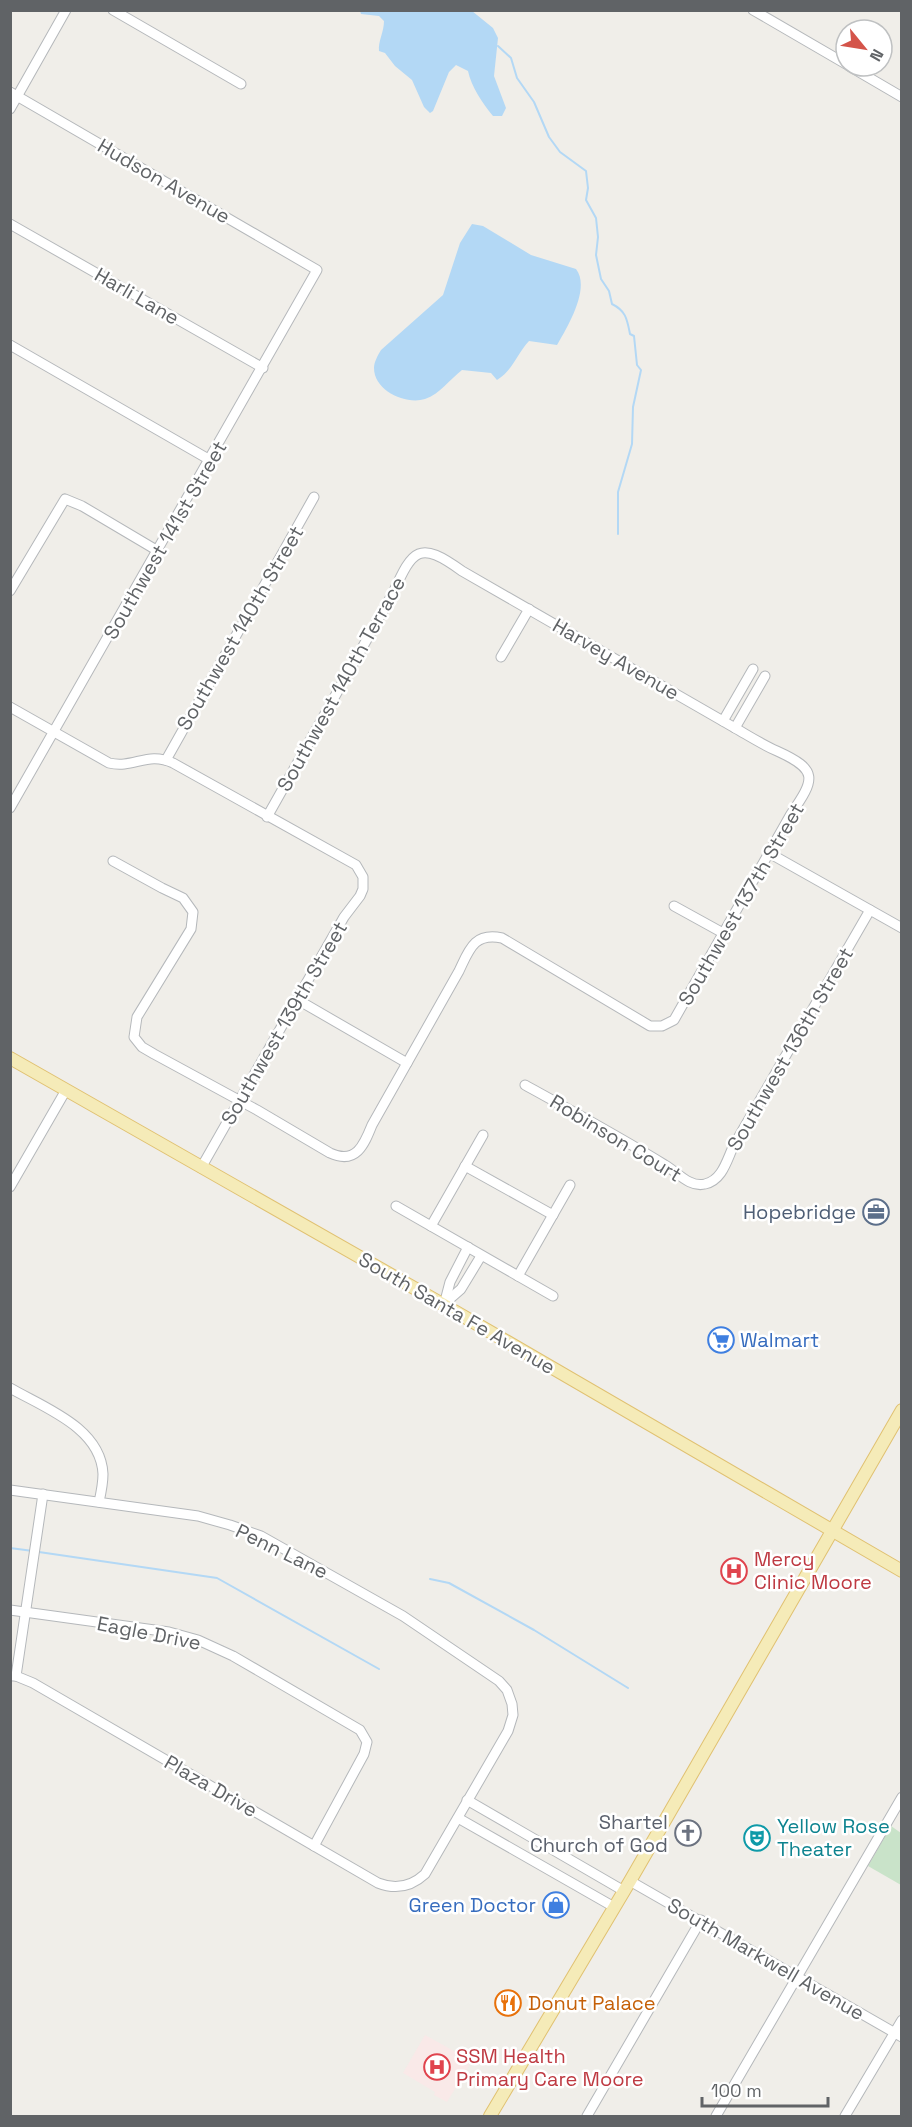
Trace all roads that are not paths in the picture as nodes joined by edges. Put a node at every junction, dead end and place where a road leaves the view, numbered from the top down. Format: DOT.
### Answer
graph roads {
  1 [pos="66,10"];
  2 [pos="113,10"];
  3 [pos="753,10"];
  4 [pos="834,57"];
  5 [pos="869,78"];
  6 [pos="241,84"];
  7 [pos="14,94"];
  8 [pos="902,97"];
  9 [pos="10,109"];
  10 [pos="10,224"];
  11 [pos="317,270"];
  12 [pos="10,345"];
  13 [pos="263,368"];
  14 [pos="210,460"];
  15 [pos="314,497"];
  16 [pos="158,551"];
  17 [pos="420,554"];
  18 [pos="10,591"];
  19 [pos="529,609"];
  20 [pos="501,657"];
  21 [pos="753,669"];
  22 [pos="765,676"];
  23 [pos="743,686"];
  24 [pos="755,693"];
  25 [pos="10,707"];
  26 [pos="723,721"];
  27 [pos="735,729"];
  28 [pos="54,732"];
  29 [pos="166,760"];
  30 [pos="808,774"];
  31 [pos="10,808"];
  32 [pos="267,817"];
  33 [pos="769,853"];
  34 [pos="113,861"];
  35 [pos="674,906"];
  36 [pos="870,910"];
  37 [pos="902,928"];
  38 [pos="723,933"];
  39 [pos="297,1000"];
  40 [pos="10,1058"];
  41 [pos="407,1063"];
  42 [pos="525,1084"];
  43 [pos="66,1090"];
  44 [pos="240,1101"];
  45 [pos="483,1135"];
  46 [pos="465,1166"];
  47 [pos="201,1168"];
  48 [pos="708,1184"];
  49 [pos="570,1185"];
  50 [pos="10,1187"];
  51 [pos="396,1206"];
  52 [pos="553,1215"];
  53 [pos="431,1226"];
  54 [pos="468,1247"];
  55 [pos="481,1256"];
  56 [pos="518,1276"];
  57 [pos="553,1296"];
  58 [pos="444,1305"];
  59 [pos="10,1388"];
  60 [pos="902,1410"];
  61 [pos="10,1490"];
  62 [pos="43,1494"];
  63 [pos="99,1502"];
  64 [pos="832,1532"];
  65 [pos="902,1571"];
  66 [pos="10,1610"];
  67 [pos="26,1612"];
  68 [pos="13,1676"];
  69 [pos="902,1797"];
  70 [pos="467,1800"];
  71 [pos="458,1818"];
  72 [pos="314,1845"];
  73 [pos="627,1886"];
  74 [pos="614,1907"];
  75 [pos="701,1920"];
  76 [pos="797,1977"];
  77 [pos="902,2019"];
  78 [pos="898,2035"];
  79 [pos="490,2116"];
  80 [pos="587,2116"];
  81 [pos="716,2116"];
  82 [pos="845,2116"];
  1 -- 7 [label="street"];
  2 -- 6 [label="street"];
  3 -- 4 [label="street"];
  5 -- 8 [label="street"];
  7 -- 9 [label="street"];
  7 -- 11 [label="street, Hudson Avenue"];
  10 -- 13 [label="street, Harli Lane"];
  11 -- 13 [label="street, Southwest 141st Street"];
  12 -- 14 [label="street"];
  13 -- 14 [label="street, Southwest 141st Street"];
  14 -- 16 [label="street, Southwest 141st Street"];
  15 -- 29 [label="street, Southwest 140th Street"];
  16 -- 18 [label="street"];
  16 -- 28 [label="street, Southwest 141st Street"];
  17 -- 19 [label="street, Harvey Avenue"];
  17 -- 32 [label="street, Southwest 140th Terrace"];
  19 -- 20 [label="street"];
  19 -- 26 [label="street, Harvey Avenue"];
  21 -- 23 [label="street"];
  22 -- 24 [label="street"];
  23 -- 24 [label="street"];
  23 -- 26 [label="street"];
  24 -- 27 [label="street"];
  25 -- 28 [label="street"];
  26 -- 27 [label="street, Harvey Avenue"];
  27 -- 30 [label="street, Harvey Avenue"];
  28 -- 29 [label="street"];
  28 -- 31 [label="street, Southwest 141st Street"];
  29 -- 32 [label="street"];
  30 -- 33 [label="street, Southwest 137th Street"];
  32 -- 39 [label="street, Southwest 139th Street"];
  33 -- 36 [label="street"];
  33 -- 38 [label="street, Southwest 137th Street"];
  34 -- 44 [label="street"];
  35 -- 38 [label="street"];
  36 -- 37 [label="street"];
  36 -- 48 [label="street, Southwest 136th Street"];
  38 -- 41 [label="street, Southwest 137th Street"];
  39 -- 41 [label="street"];
  39 -- 44 [label="street, Southwest 139th Street"];
  40 -- 43 [label="main road, South Santa Fe Avenue"];
  41 -- 44 [label="street"];
  42 -- 48 [label="street, Robinson Court"];
  43 -- 47 [label="main road, South Santa Fe Avenue"];
  43 -- 50 [label="street"];
  44 -- 47 [label="street, Southwest 139th Street"];
  45 -- 46 [label="street"];
  46 -- 52 [label="street"];
  46 -- 53 [label="street"];
  47 -- 58 [label="main road, South Santa Fe Avenue"];
  49 -- 52 [label="street"];
  51 -- 53 [label="street"];
  52 -- 56 [label="street"];
  53 -- 54 [label="street"];
  54 -- 55 [label="street"];
  54 -- 58 [label="street"];
  55 -- 56 [label="street"];
  55 -- 58 [label="street"];
  56 -- 57 [label="street"];
  58 -- 64 [label="main road, South Santa Fe Avenue"];
  59 -- 63 [label="street"];
  60 -- 64 [label="main road"];
  61 -- 62 [label="street, Penn Lane"];
  62 -- 63 [label="street, Penn Lane"];
  62 -- 67 [label="street"];
  63 -- 70 [label="street, Penn Lane"];
  64 -- 65 [label="main road, South Santa Fe Avenue"];
  64 -- 73 [label="main road"];
  66 -- 67 [label="street, Eagle Drive"];
  67 -- 68 [label="street"];
  67 -- 72 [label="street, Eagle Drive"];
  68 -- 72 [label="street, Plaza Drive"];
  69 -- 76 [label="street"];
  70 -- 71 [label="street"];
  70 -- 73 [label="street, South Markwell Avenue"];
  71 -- 72 [label="street, Plaza Drive"];
  71 -- 74 [label="street"];
  73 -- 74 [label="main road"];
  73 -- 75 [label="street, South Markwell Avenue"];
  74 -- 79 [label="main road"];
  75 -- 76 [label="street, South Markwell Avenue"];
  75 -- 80 [label="street"];
  76 -- 78 [label="street, South Markwell Avenue"];
  76 -- 81 [label="street"];
  77 -- 78 [label="street"];
  78 -- 82 [label="street"];
}
